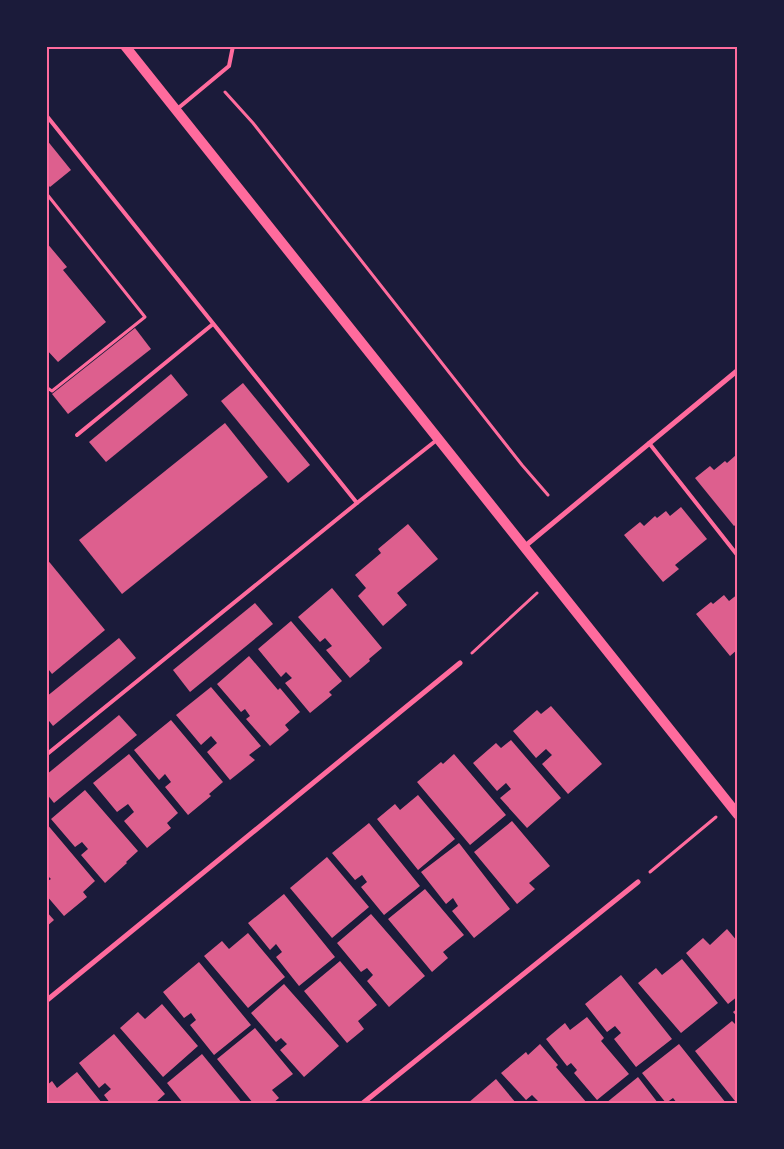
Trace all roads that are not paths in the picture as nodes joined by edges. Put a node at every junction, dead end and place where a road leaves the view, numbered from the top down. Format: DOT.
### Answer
graph roads {
  1 [pos="125,46"];
  2 [pos="233,46"];
  3 [pos="176,110"];
  4 [pos="46,115"];
  5 [pos="213,324"];
  6 [pos="738,370"];
  7 [pos="77,435"];
  8 [pos="438,439"];
  9 [pos="649,443"];
  10 [pos="357,503"];
  11 [pos="524,547"];
  12 [pos="738,556"];
  13 [pos="460,663"];
  14 [pos="46,755"];
  15 [pos="738,815"];
  16 [pos="638,882"];
  17 [pos="46,1001"];
  18 [pos="364,1103"];
  1 -- 3 [label="main road"];
  2 -- 3 [label="lane"];
  3 -- 8 [label="main road"];
  4 -- 5 [label="lane"];
  5 -- 7 [label="lane"];
  5 -- 10 [label="lane"];
  6 -- 9 [label="street"];
  8 -- 10 [label="lane"];
  8 -- 11 [label="main road"];
  9 -- 11 [label="street"];
  9 -- 12 [label="lane"];
  10 -- 14 [label="lane"];
  11 -- 15 [label="main road"];
  13 -- 17 [label="street"];
  16 -- 18 [label="street"];
}
